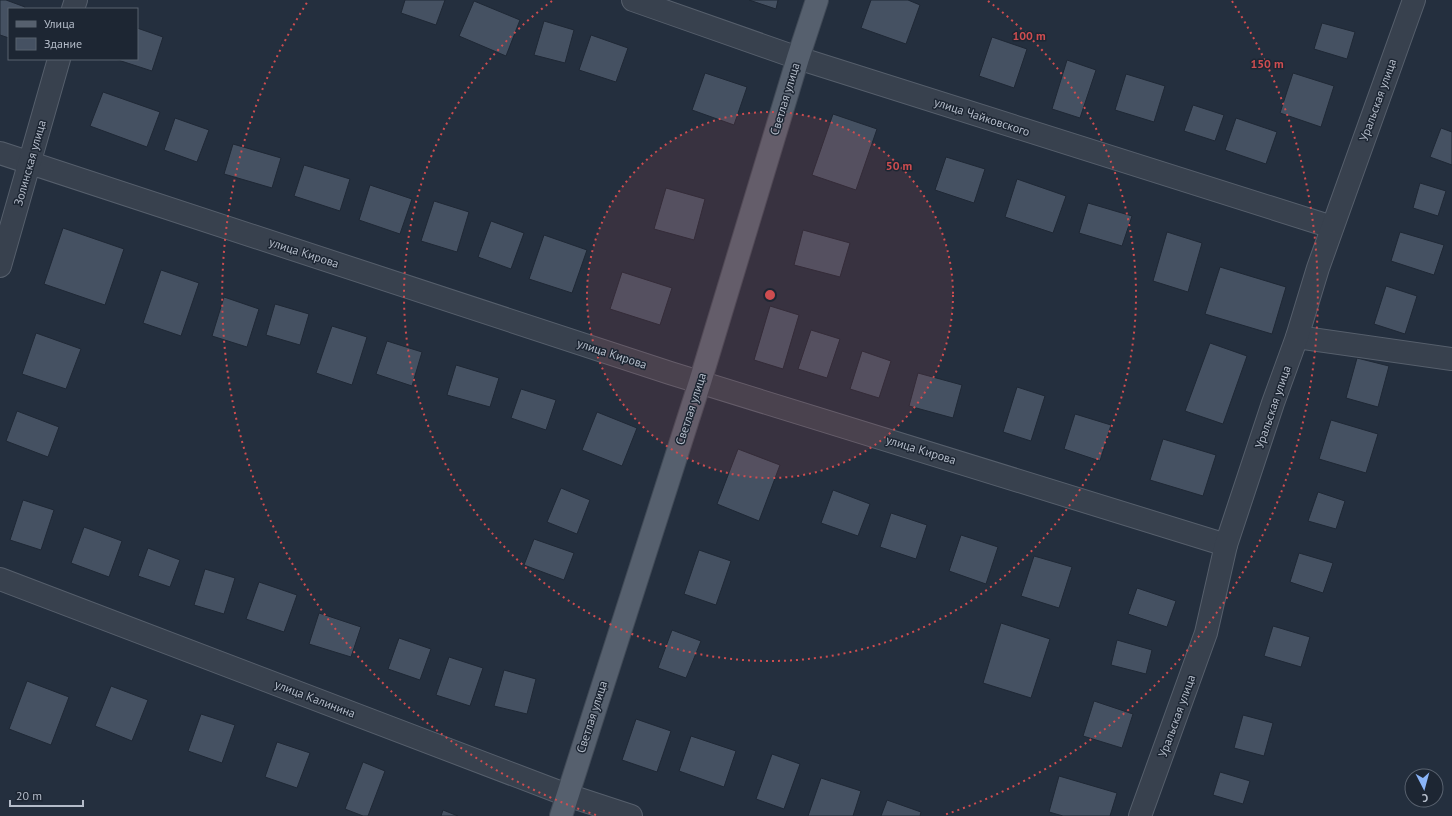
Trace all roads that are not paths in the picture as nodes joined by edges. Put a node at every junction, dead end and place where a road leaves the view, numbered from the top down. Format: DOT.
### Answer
graph roads {
  1 [pos="633,0"];
  2 [pos="817,0"];
  3 [pos="1414,0"];
  4 [pos="798,58"];
  5 [pos="59,60"];
  6 [pos="0,153"];
  7 [pos="29,163"];
  8 [pos="1332,227"];
  9 [pos="0,266"];
  10 [pos="1297,337"];
  11 [pos="1452,359"];
  12 [pos="700,382"];
  13 [pos="1226,545"];
  14 [pos="0,579"];
  15 [pos="567,795"];
  16 [pos="561,816"];
  17 [pos="631,816"];
  18 [pos="1140,816"];
  1 -- 4 [label="street, улица Чайковского"];
  2 -- 4 [label="main road, Светлая улица"];
  3 -- 8 [label="street, Уральская улица"];
  4 -- 8 [label="street, улица Чайковского"];
  4 -- 12 [label="main road, Светлая улица"];
  5 -- 7 [label="street, Золинская улица"];
  6 -- 7 [label="street, улица Кирова"];
  7 -- 9 [label="street, Золинская улица"];
  7 -- 12 [label="street, улица Кирова"];
  8 -- 10 [label="street, Уральская улица"];
  10 -- 11 [label="street"];
  10 -- 13 [label="street, Уральская улица"];
  12 -- 13 [label="street, улица Кирова"];
  12 -- 15 [label="main road, Светлая улица"];
  13 -- 18 [label="street, Уральская улица"];
  14 -- 15 [label="street, улица Калинина"];
  15 -- 16 [label="main road, Светлая улица"];
  15 -- 17 [label="street, улица Калинина"];
}
